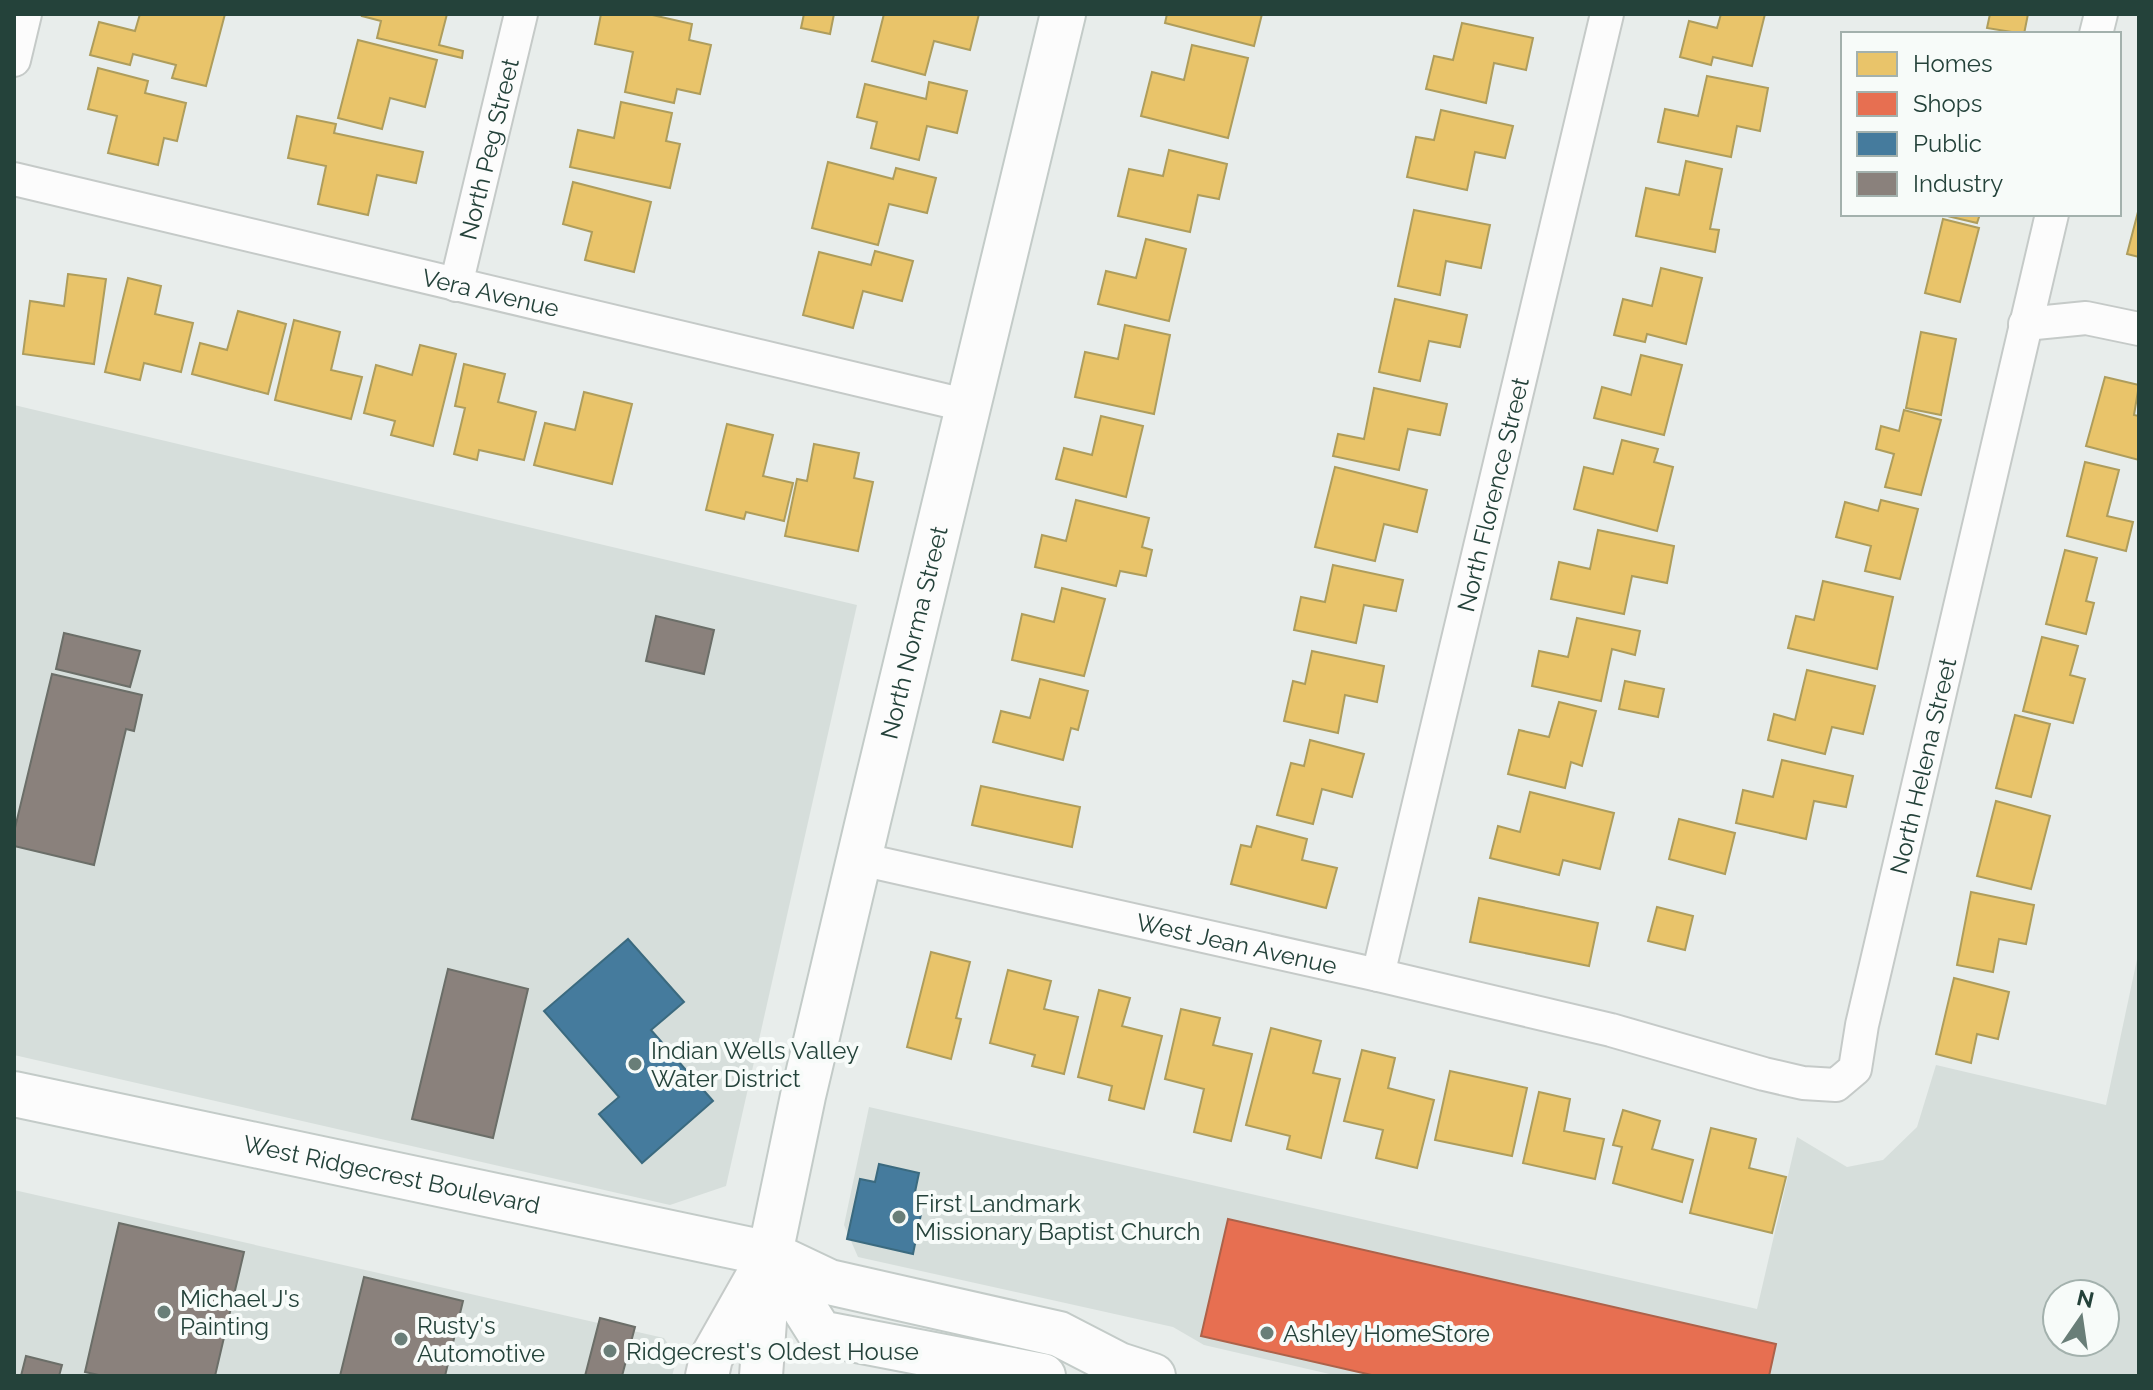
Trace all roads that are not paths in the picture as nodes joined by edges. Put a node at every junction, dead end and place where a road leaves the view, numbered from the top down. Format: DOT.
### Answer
graph roads {
  1 [pos="25,14"];
  2 [pos="521,14"];
  3 [pos="1063,14"];
  4 [pos="1607,14"];
  5 [pos="14,60"];
  6 [pos="14,179"];
  7 [pos="2052,216"];
  8 [pos="456,285"];
  9 [pos="2025,324"];
  10 [pos="2139,329"];
  11 [pos="969,406"];
  12 [pos="860,859"];
  13 [pos="1378,975"];
  14 [pos="1611,1030"];
  15 [pos="14,1094"];
  16 [pos="770,1254"];
  17 [pos="1148,1375"];
  18 [pos="707,1376"];
  19 [pos="761,1376"];
  20 [pos="1043,1376"];
  1 -- 5 [label="street"];
  2 -- 8 [label="street, North Peg Street"];
  3 -- 11 [label="main road, North Norma Street"];
  4 -- 13 [label="street, North Florence Street"];
  6 -- 8 [label="street, Vera Avenue"];
  7 -- 9 [label="street, North Helena Street"];
  8 -- 11 [label="street, Vera Avenue"];
  9 -- 10 [label="street"];
  9 -- 14 [label="street, North Helena Street"];
  11 -- 12 [label="main road, North Norma Street"];
  12 -- 13 [label="street, West Jean Avenue"];
  12 -- 16 [label="main road, North Norma Street"];
  13 -- 14 [label="street, West Jean Avenue"];
  15 -- 16 [label="main road, West Ridgecrest Boulevard"];
  16 -- 17 [label="main road, West Ridgecrest Boulevard"];
  16 -- 18 [label="street"];
  16 -- 19 [label="street"];
  16 -- 20 [label="main road"];
}
